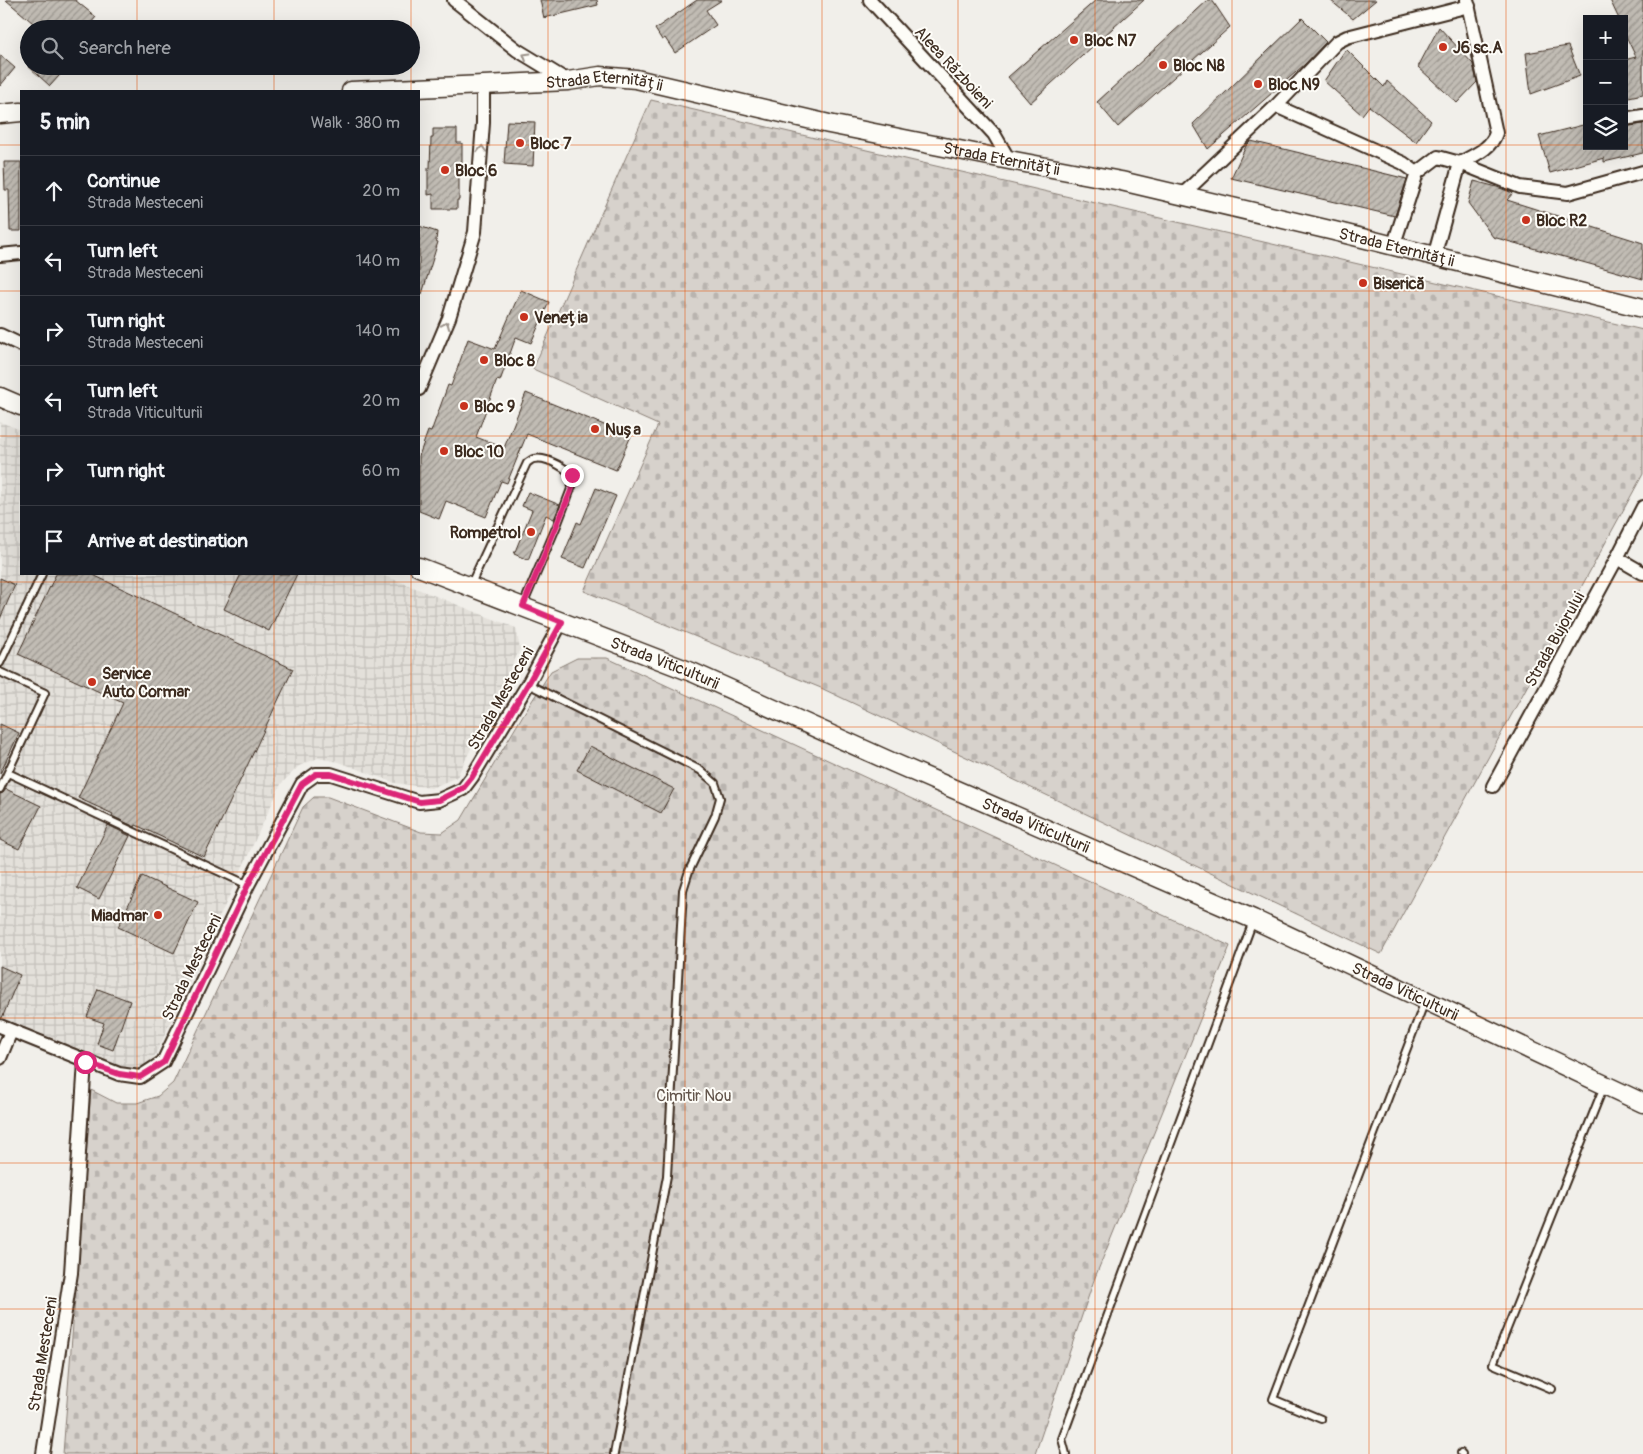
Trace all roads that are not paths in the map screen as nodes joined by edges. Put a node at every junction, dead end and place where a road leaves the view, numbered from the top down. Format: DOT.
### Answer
graph roads {
  1 [pos="870,0"];
  2 [pos="459,1"];
  3 [pos="1468,3"];
  4 [pos="568,81"];
  5 [pos="483,86"];
  6 [pos="377,90"];
  7 [pos="1276,106"];
  8 [pos="20,112"];
  9 [pos="0,114"];
  10 [pos="1643,116"];
  11 [pos="1628,118"];
  12 [pos="1009,160"];
  13 [pos="1460,163"];
  14 [pos="1643,172"];
  15 [pos="1417,173"];
  16 [pos="1182,195"];
  17 [pos="1393,247"];
  18 [pos="20,253"];
  19 [pos="0,256"];
  20 [pos="1434,257"];
  21 [pos="1643,308"];
  22 [pos="0,335"];
  23 [pos="20,345"];
  24 [pos="423,367"];
  25 [pos="420,384"];
  26 [pos="0,397"];
  27 [pos="20,406"];
  28 [pos="1643,507"];
  29 [pos="1617,558"];
  30 [pos="420,567"];
  31 [pos="1643,573"];
  32 [pos="42,575"];
  33 [pos="470,586"];
  34 [pos="523,606"];
  35 [pos="562,622"];
  36 [pos="0,663"];
  37 [pos="0,672"];
  38 [pos="528,684"];
  39 [pos="8,773"];
  40 [pos="1492,786"];
  41 [pos="0,789"];
  42 [pos="248,885"];
  43 [pos="1253,919"];
  44 [pos="1426,1000"];
  45 [pos="6,1029"];
  46 [pos="0,1058"];
  47 [pos="85,1062"];
  48 [pos="1604,1085"];
  49 [pos="1643,1103"];
  50 [pos="1552,1389"];
  51 [pos="1321,1419"];
  52 [pos="43,1454"];
  53 [pos="614,1454"];
  54 [pos="1066,1454"];
  1 -- 12 [label="street, Aleea Războieni"];
  4 -- 2 [label="street, one-way"];
  3 -- 7 [label="street"];
  3 -- 13 [label="street"];
  4 -- 5 [label="main road, Strada Eternității"];
  4 -- 12 [label="main road, Strada Eternității"];
  5 -- 6 [label="main road, Strada Eternității"];
  24 -- 5 [label="street, one-way"];
  7 -- 15 [label="street"];
  7 -- 16 [label="street"];
  8 -- 9 [label="main road"];
  10 -- 11 [label="street"];
  12 -- 16 [label="main road, Strada Eternității"];
  13 -- 14 [label="street"];
  13 -- 15 [label="street"];
  13 -- 20 [label="street"];
  15 -- 17 [label="street"];
  16 -- 17 [label="main road, Strada Eternității"];
  17 -- 20 [label="main road, Strada Eternității"];
  18 -- 19 [label="street"];
  20 -- 21 [label="main road, Strada Eternității"];
  22 -- 23 [label="street"];
  24 -- 25 [label="street"];
  26 -- 27 [label="main road"];
  28 -- 29 [label="street, Strada Bujorului"];
  29 -- 31 [label="street"];
  29 -- 40 [label="street, Strada Bujorului"];
  30 -- 33 [label="main road, Strada Viticulturii"];
  32 -- 36 [label="lane"];
  33 -- 34 [label="main road, Strada Viticulturii"];
  33 -- 34 [label="lane"];
  34 -- 35 [label="main road, Strada Viticulturii"];
  35 -- 38 [label="street, Strada Mesteceni"];
  35 -- 43 [label="main road, Strada Viticulturii"];
  37 -- 39 [label="lane"];
  38 -- 42 [label="street, Strada Mesteceni"];
  38 -- 53 [label="lane"];
  39 -- 41 [label="lane"];
  39 -- 42 [label="lane"];
  42 -- 47 [label="street, Strada Mesteceni"];
  43 -- 44 [label="main road, Strada Viticulturii"];
  43 -- 54 [label="lane"];
  44 -- 48 [label="main road, Strada Viticulturii"];
  44 -- 51 [label="lane"];
  45 -- 46 [label="street"];
  45 -- 47 [label="street"];
  47 -- 52 [label="street, Strada Mesteceni"];
  48 -- 49 [label="main road, Strada Viticulturii"];
  48 -- 50 [label="lane"];
}
